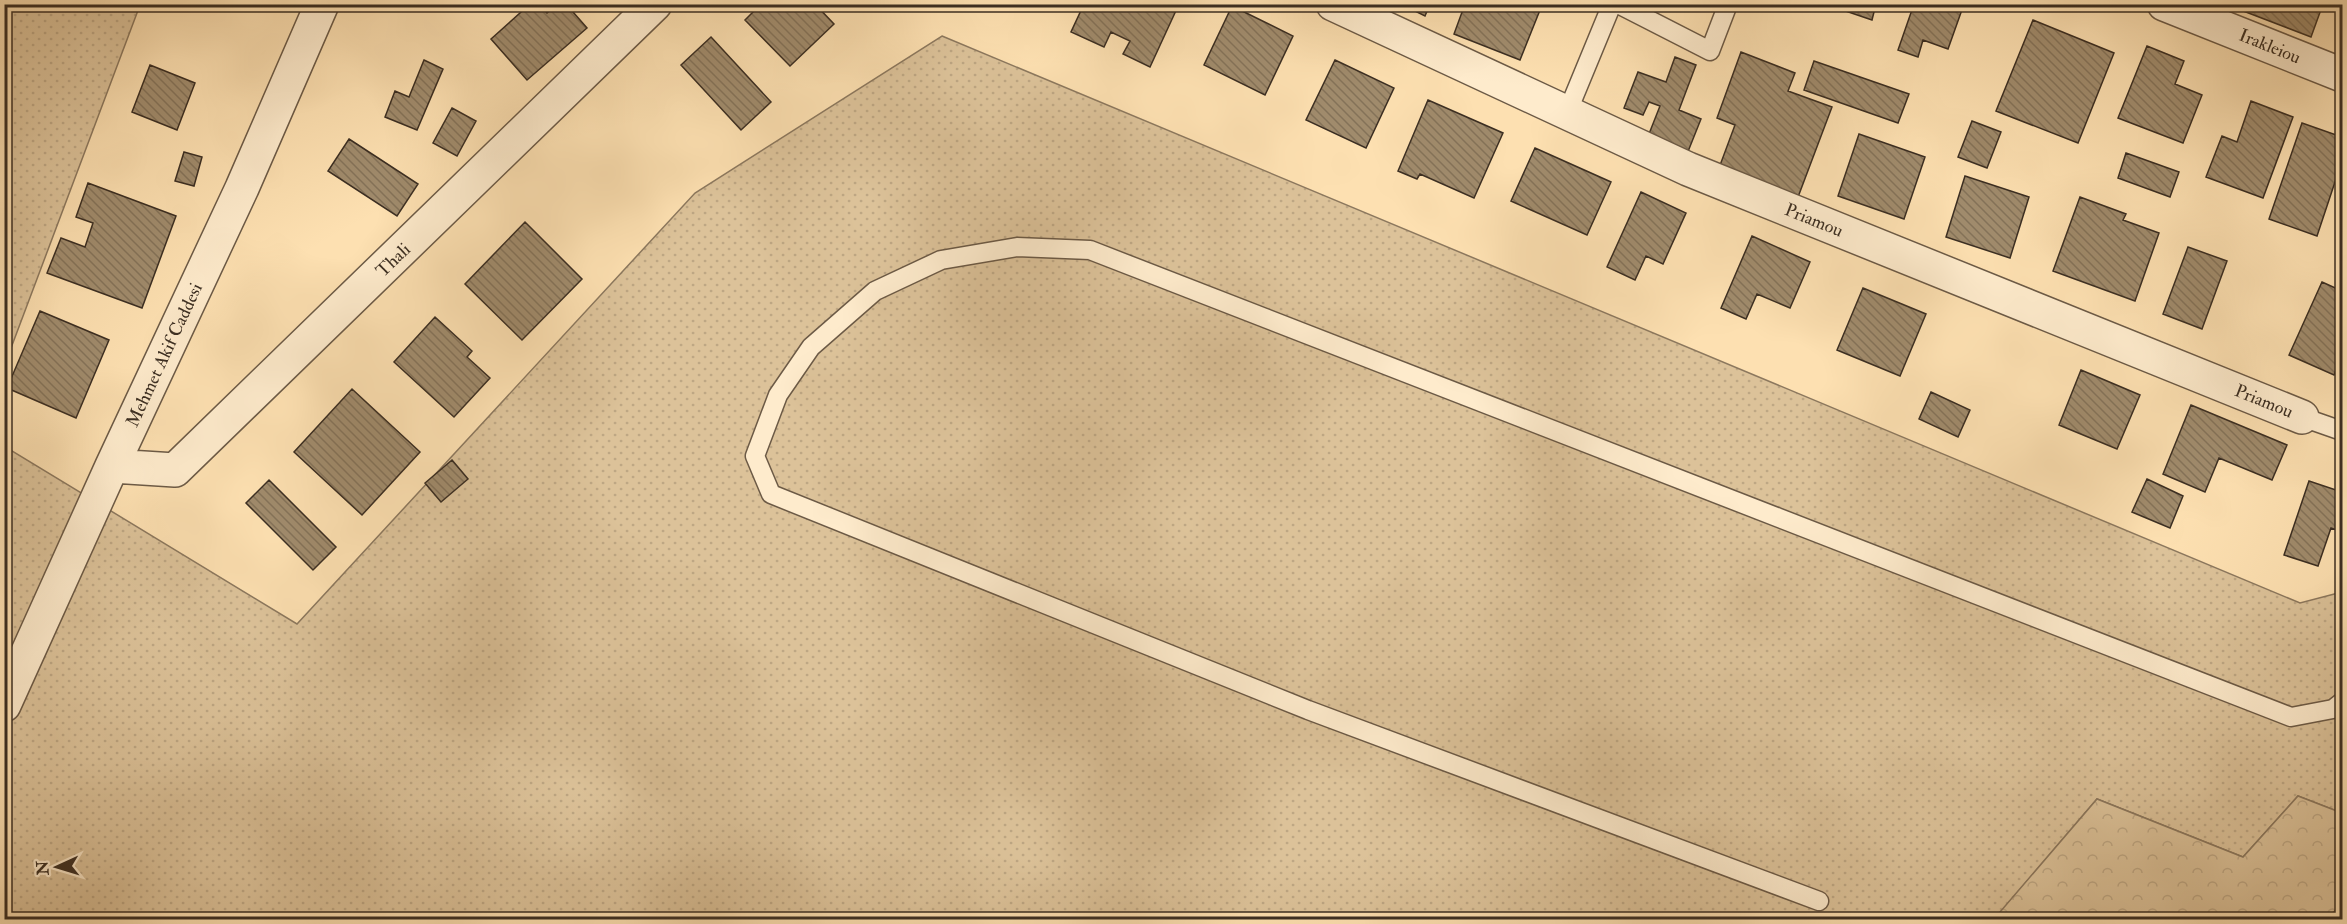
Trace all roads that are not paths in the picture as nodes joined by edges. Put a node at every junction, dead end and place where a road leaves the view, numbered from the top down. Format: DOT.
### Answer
graph roads {
  1 [pos="322,4"];
  2 [pos="655,4"];
  3 [pos="1333,4"];
  4 [pos="1612,4"];
  5 [pos="1618,4"];
  6 [pos="1728,4"];
  7 [pos="2164,4"];
  8 [pos="2343,75"];
  9 [pos="1567,113"];
  10 [pos="2302,417"];
  11 [pos="2343,431"];
  12 [pos="112,466"];
  13 [pos="2343,702"];
  14 [pos="4,705"];
  15 [pos="1818,901"];
  1 -- 12 [label="street, Mehmet Akif Caddesi"];
  2 -- 12 [label="street, Thali"];
  3 -- 9 [label="street, Priamou"];
  4 -- 9 [label="lane"];
  5 -- 6 [label="lane"];
  7 -- 8 [label="street, Irakleiou"];
  9 -- 10 [label="street, Priamou"];
  10 -- 11 [label="lane"];
  12 -- 14 [label="street, Mehmet Akif Caddesi"];
  13 -- 15 [label="lane"];
}
